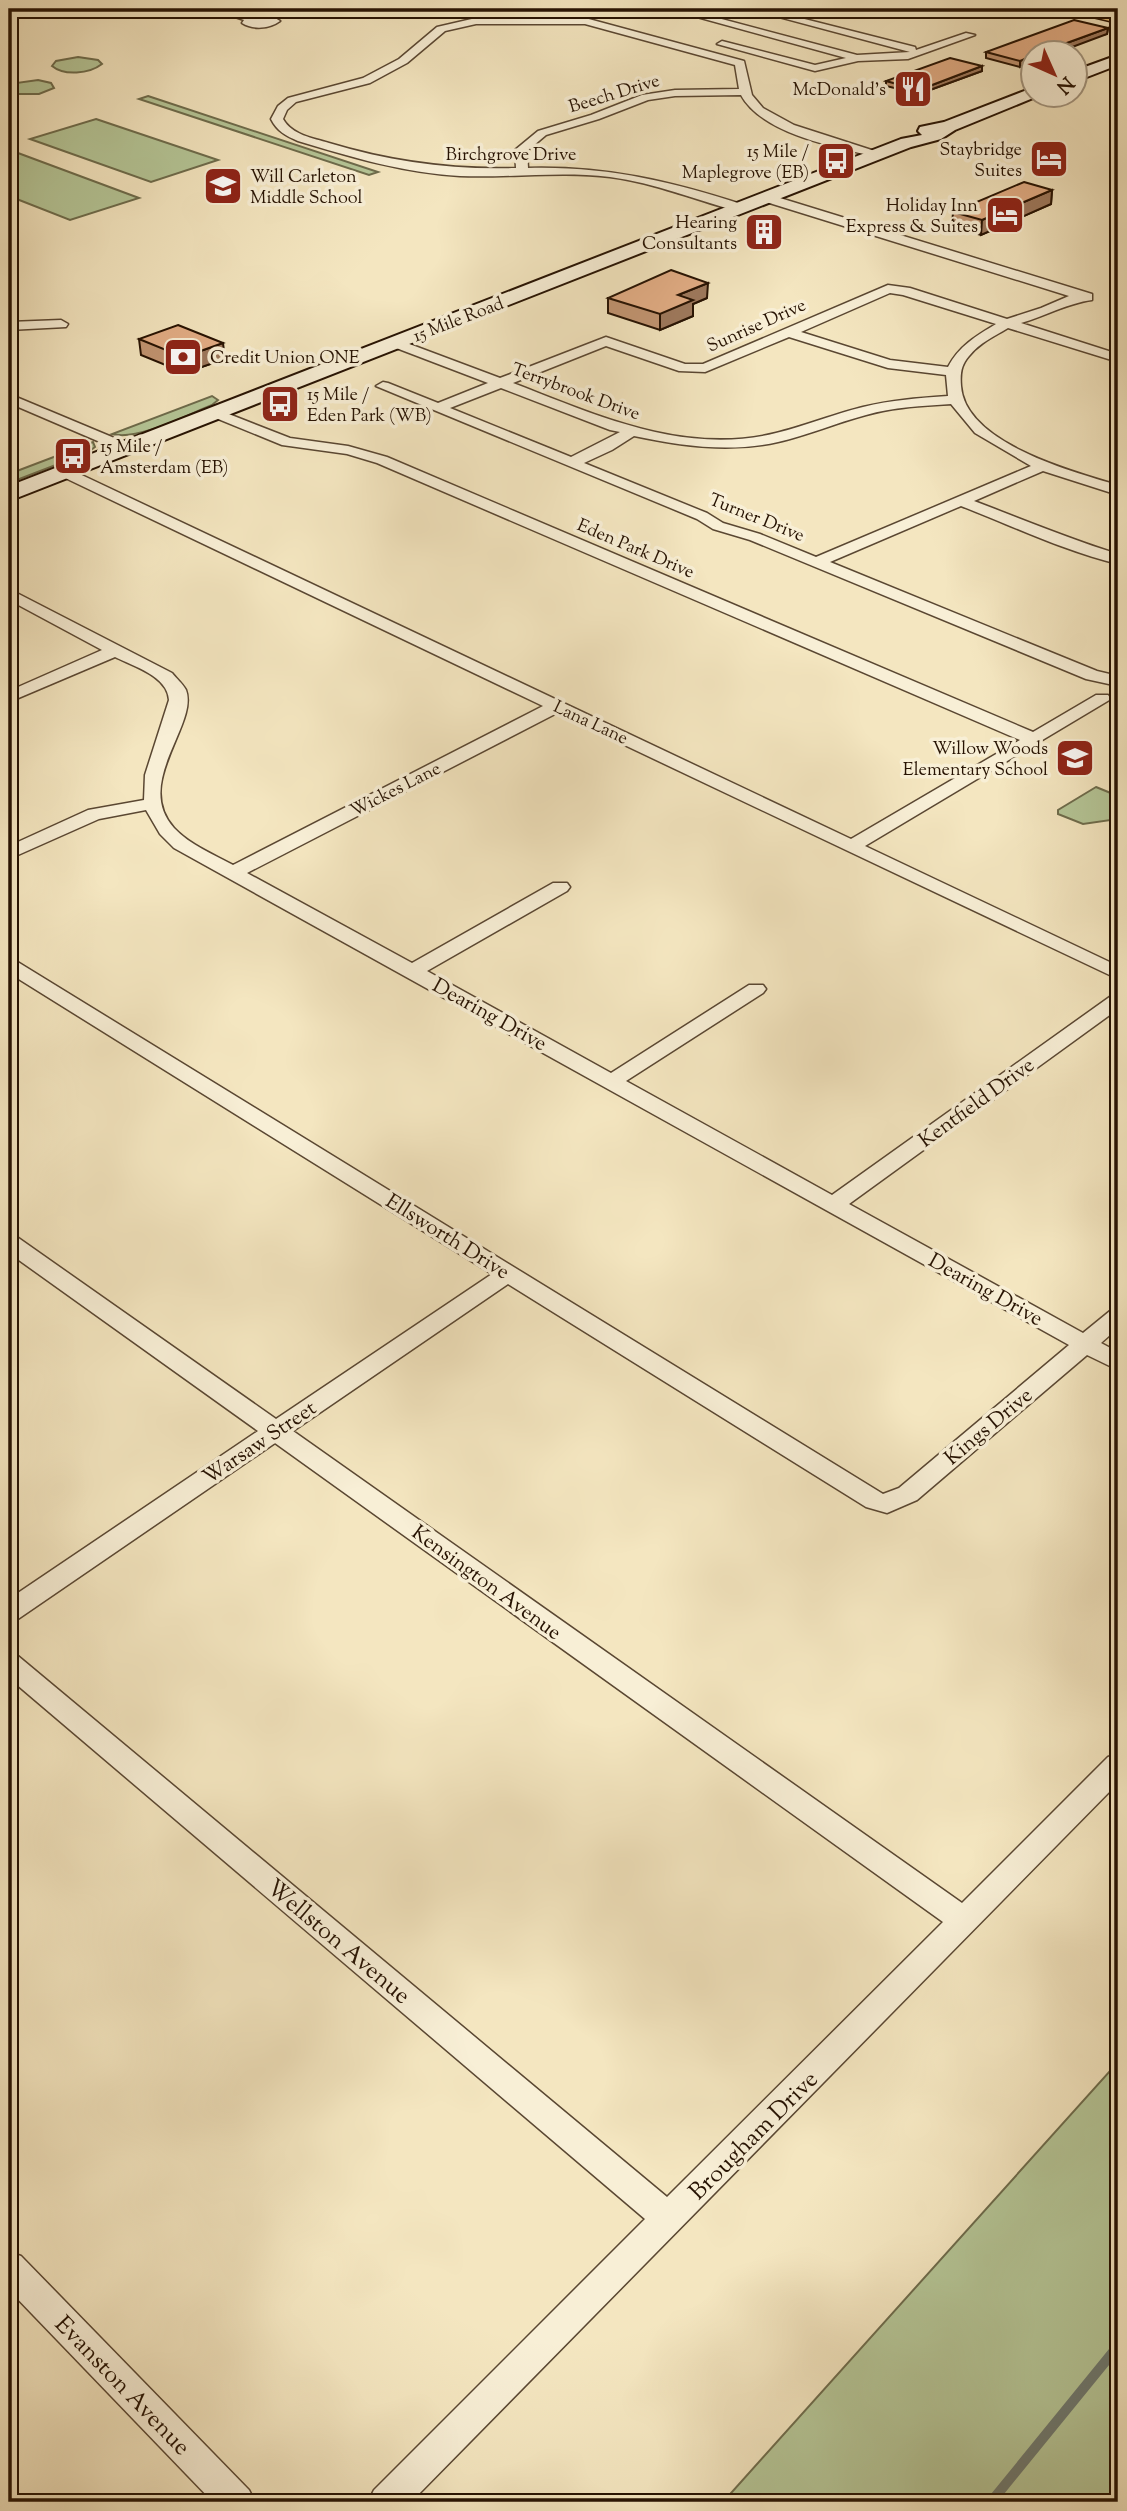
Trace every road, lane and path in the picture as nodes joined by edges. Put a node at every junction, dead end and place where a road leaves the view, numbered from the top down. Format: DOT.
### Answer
graph roads {
  1 [pos="217,9"];
  2 [pos="673,9"];
  3 [pos="754,9"];
  4 [pos="1078,9"];
  5 [pos="728,12"];
  6 [pos="709,18"];
  7 [pos="1118,18"];
  8 [pos="251,19"];
  9 [pos="970,35"];
  10 [pos="711,41"];
  11 [pos="923,52"];
  12 [pos="857,58"];
  13 [pos="1118,60"];
  14 [pos="1088,72"];
  15 [pos="744,92"];
  16 [pos="1018,99"];
  17 [pos="878,154"];
  18 [pos="522,171"];
  19 [pos="767,198"];
  20 [pos="740,208"];
  21 [pos="1007,323"];
  22 [pos="61,324"];
  23 [pos="9,326"];
  24 [pos="788,332"];
  25 [pos="396,343"];
  26 [pos="1118,358"];
  27 [pos="953,372"];
  28 [pos="499,384"];
  29 [pos="383,386"];
  30 [pos="9,398"];
  31 [pos="955,400"];
  32 [pos="439,408"];
  33 [pos="216,412"];
  34 [pos="630,432"];
  35 [pos="126,448"];
  36 [pos="571,463"];
  37 [pos="1043,466"];
  38 [pos="64,472"];
  39 [pos="1118,490"];
  40 [pos="9,494"];
  41 [pos="961,501"];
  42 [pos="1118,559"];
  43 [pos="817,562"];
  44 [pos="9,594"];
  45 [pos="116,650"];
  46 [pos="1118,681"];
  47 [pos="9,697"];
  48 [pos="1102,699"];
  49 [pos="557,706"];
  50 [pos="1034,739"];
  51 [pos="151,804"];
  52 [pos="852,846"];
  53 [pos="9,853"];
  54 [pos="234,872"];
  55 [pos="560,887"];
  56 [pos="9,965"];
  57 [pos="413,971"];
  58 [pos="1118,973"];
  59 [pos="756,989"];
  60 [pos="1118,1000"];
  61 [pos="612,1081"];
  62 [pos="834,1204"];
  63 [pos="9,1242"];
  64 [pos="509,1273"];
  65 [pos="1118,1316"];
  66 [pos="1085,1343"];
  67 [pos="1118,1362"];
  68 [pos="275,1431"];
  69 [pos="887,1504"];
  70 [pos="9,1612"];
  71 [pos="9,1663"];
  72 [pos="1118,1765"];
  73 [pos="965,1922"];
  74 [pos="669,2219"];
  75 [pos="9,2267"];
  76 [pos="237,2502"];
  77 [pos="386,2502"];
  1 -- 8 [label="street"];
  2 -- 6 [label="street"];
  3 -- 11 [label="street"];
  4 -- 7 [label="main road"];
  5 -- 6 [label="street"];
  6 -- 12 [label="street"];
  9 -- 11 [label="street"];
  10 -- 12 [label="street"];
  11 -- 12 [label="street"];
  13 -- 14 [label="main road"];
  15 -- 17 [label="street"];
  15 -- 18 [label="street, Beech Drive"];
  15 -- 18 [label="street, Birchgrove Drive"];
  16 -- 17 [label="main road, 15 Mile Road"];
  17 -- 19 [label="main road, 15 Mile Road"];
  18 -- 20 [label="street, Birchgrove Drive"];
  19 -- 20 [label="main road, 15 Mile Road"];
  19 -- 21 [label="street"];
  20 -- 25 [label="main road, 15 Mile Road"];
  21 -- 24 [label="street, Sunrise Drive"];
  21 -- 26 [label="street"];
  21 -- 27 [label="street"];
  22 -- 23 [label="street"];
  24 -- 27 [label="street"];
  24 -- 28 [label="street, Sunrise Drive"];
  25 -- 28 [label="street, Terrybrook Drive"];
  25 -- 33 [label="main road, 15 Mile Road"];
  27 -- 31 [label="street"];
  28 -- 32 [label="street, Sunrise Drive"];
  28 -- 34 [label="street, Terrybrook Drive"];
  29 -- 32 [label="street, Turner Drive"];
  30 -- 35 [label="street"];
  31 -- 34 [label="street, Terrybrook Drive"];
  31 -- 37 [label="street"];
  32 -- 36 [label="street, Turner Drive"];
  33 -- 35 [label="main road, 15 Mile Road"];
  33 -- 50 [label="street, Eden Park Drive"];
  34 -- 36 [label="street"];
  35 -- 38 [label="main road, 15 Mile Road"];
  36 -- 43 [label="street, Turner Drive"];
  37 -- 39 [label="street"];
  37 -- 41 [label="street"];
  38 -- 40 [label="main road, 15 Mile Road"];
  38 -- 49 [label="street, Lana Lane"];
  41 -- 42 [label="street"];
  41 -- 43 [label="street"];
  43 -- 46 [label="street, Turner Drive"];
  44 -- 45 [label="street"];
  45 -- 47 [label="street"];
  45 -- 51 [label="street"];
  48 -- 50 [label="street"];
  49 -- 52 [label="street, Lana Lane"];
  49 -- 54 [label="street, Wickes Lane"];
  50 -- 52 [label="street"];
  51 -- 53 [label="street"];
  51 -- 54 [label="street, Dearing Drive"];
  52 -- 58 [label="street, Lana Lane"];
  54 -- 57 [label="street, Dearing Drive"];
  55 -- 57 [label="street"];
  56 -- 64 [label="street, Ellsworth Drive"];
  57 -- 61 [label="street, Dearing Drive"];
  59 -- 61 [label="street"];
  60 -- 62 [label="street, Kentfield Drive"];
  61 -- 62 [label="street, Dearing Drive"];
  62 -- 66 [label="street, Dearing Drive"];
  63 -- 68 [label="street, Kensington Avenue"];
  64 -- 68 [label="street, Warsaw Street"];
  64 -- 69 [label="street, Ellsworth Drive"];
  65 -- 66 [label="street, Kings Drive"];
  66 -- 67 [label="street, Dearing Drive"];
  66 -- 69 [label="street, Kings Drive"];
  68 -- 70 [label="street, Warsaw Street"];
  68 -- 73 [label="street, Kensington Avenue"];
  71 -- 74 [label="street, Wellston Avenue"];
  72 -- 73 [label="street, Brougham Drive"];
  73 -- 74 [label="street, Brougham Drive"];
  74 -- 77 [label="street, Brougham Drive"];
  75 -- 76 [label="street, Evanston Avenue"];
}
